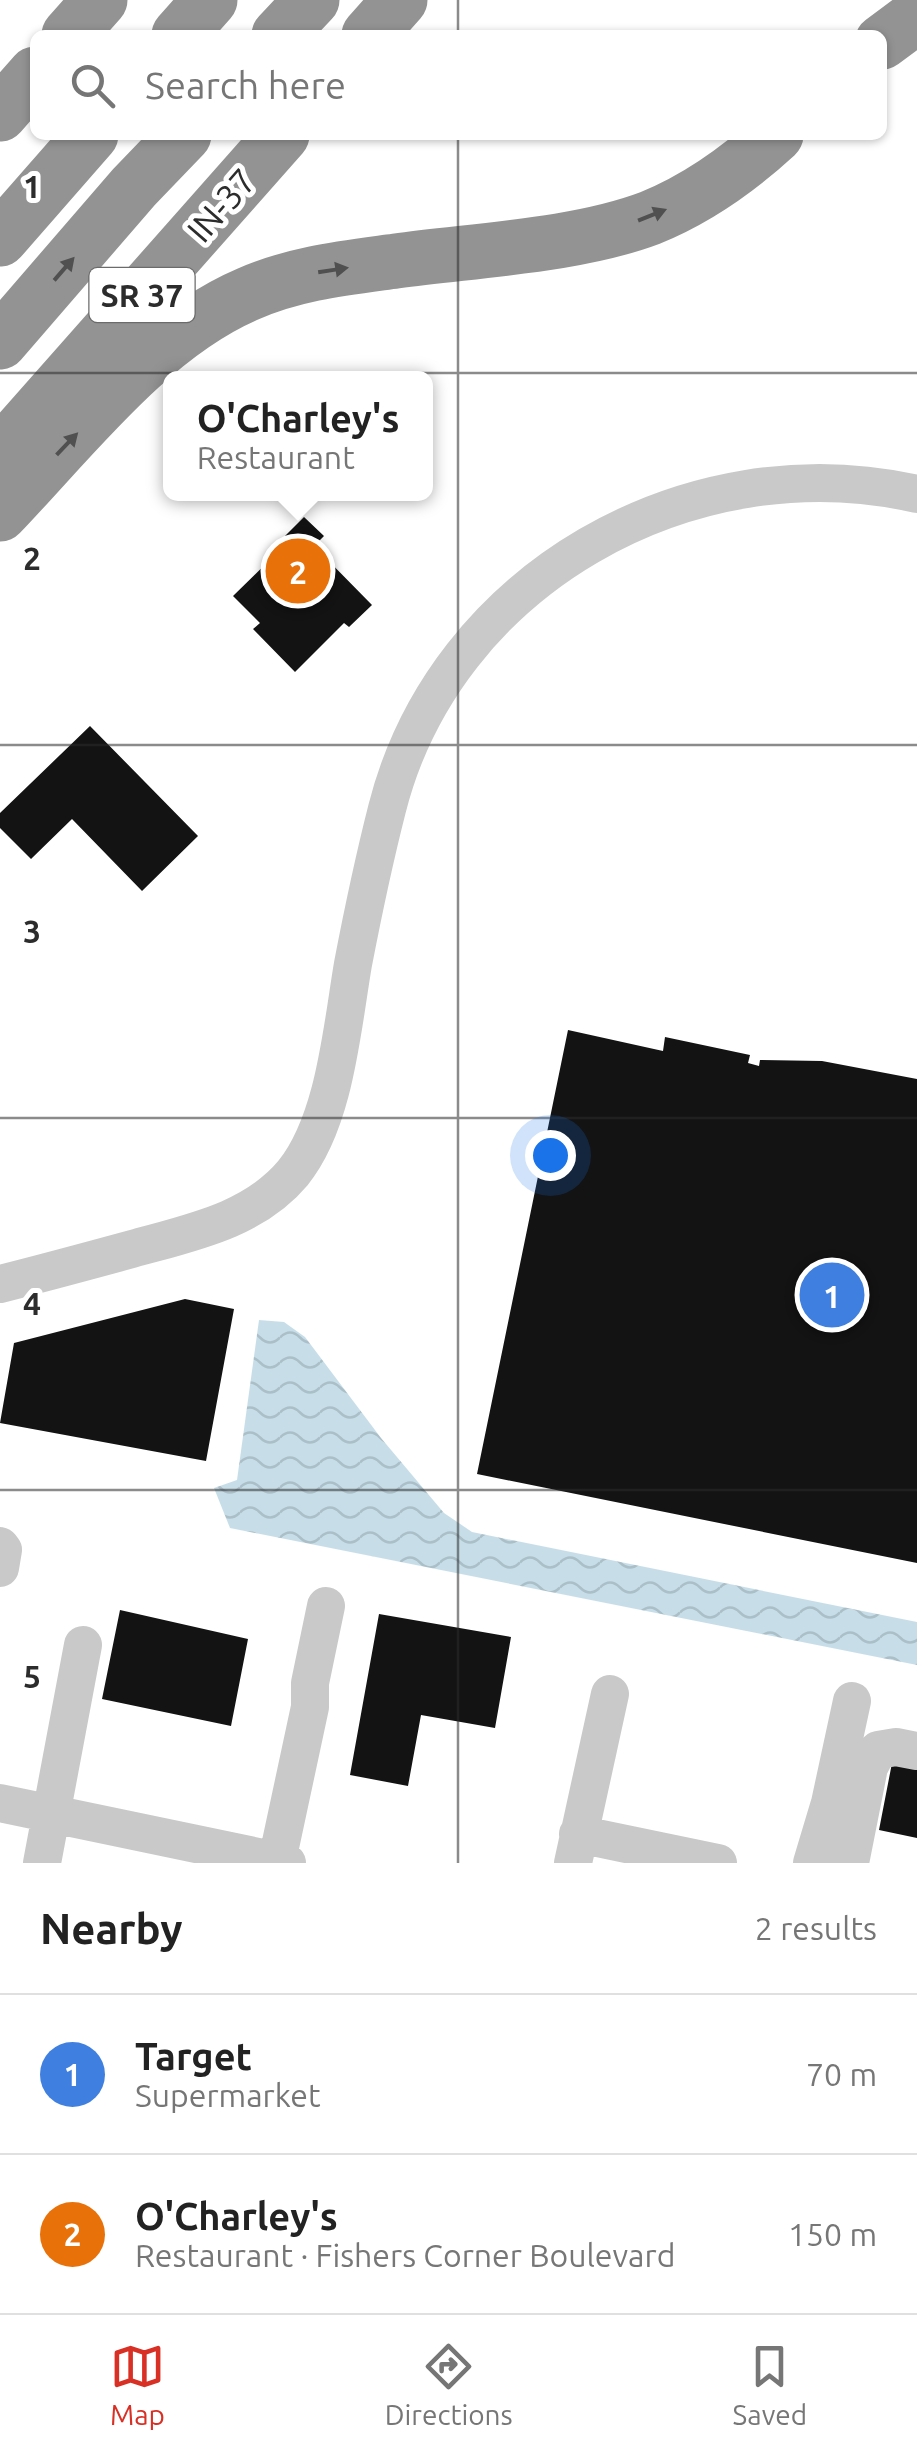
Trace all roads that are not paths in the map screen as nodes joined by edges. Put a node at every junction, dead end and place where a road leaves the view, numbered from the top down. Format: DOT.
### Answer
graph roads {
  1 [pos="100,0"];
  2 [pos="210,0"];
  3 [pos="312,0"];
  4 [pos="400,0"];
  5 [pos="876,0"];
  6 [pos="917,16"];
  7 [pos="73,30"];
  8 [pos="183,30"];
  9 [pos="284,30"];
  10 [pos="373,30"];
  11 [pos="861,30"];
  12 [pos="887,38"];
  13 [pos="30,80"];
  14 [pos="0,114"];
  15 [pos="87,140"];
  16 [pos="179,140"];
  17 [pos="278,140"];
  18 [pos="770,140"];
  19 [pos="0,238"];
  20 [pos="0,342"];
  21 [pos="0,454"];
  22 [pos="917,494"];
  23 [pos="0,514"];
  24 [pos="0,1284"];
  25 [pos="0,1546"];
  26 [pos="0,1568"];
  27 [pos="326,1606"];
  28 [pos="83,1645"];
  29 [pos="610,1694"];
  30 [pos="852,1701"];
  31 [pos="917,1751"];
  32 [pos="0,1804"];
  33 [pos="52,1814"];
  34 [pos="576,1849"];
  35 [pos="282,1862"];
  36 [pos="42,1863"];
  37 [pos="718,1863"];
  38 [pos="812,1863"];
  39 [pos="850,1863"];
  1 -- 7 [label="highway"];
  2 -- 8 [label="highway"];
  3 -- 9 [label="highway"];
  4 -- 10 [label="highway"];
  5 -- 11 [label="highway"];
  6 -- 12 [label="highway"];
  13 -- 14 [label="highway"];
  15 -- 19 [label="highway"];
  20 -- 16 [label="highway, one-way"];
  17 -- 21 [label="highway, IN-37 / SR 37"];
  23 -- 18 [label="highway, one-way"];
  22 -- 24 [label="street"];
  25 -- 26 [label="street"];
  27 -- 35 [label="street"];
  28 -- 33 [label="street"];
  29 -- 34 [label="street"];
  30 -- 38 [label="street"];
  31 -- 39 [label="street"];
  32 -- 33 [label="street"];
  33 -- 35 [label="street"];
  33 -- 36 [label="street"];
  34 -- 37 [label="street"];
}
